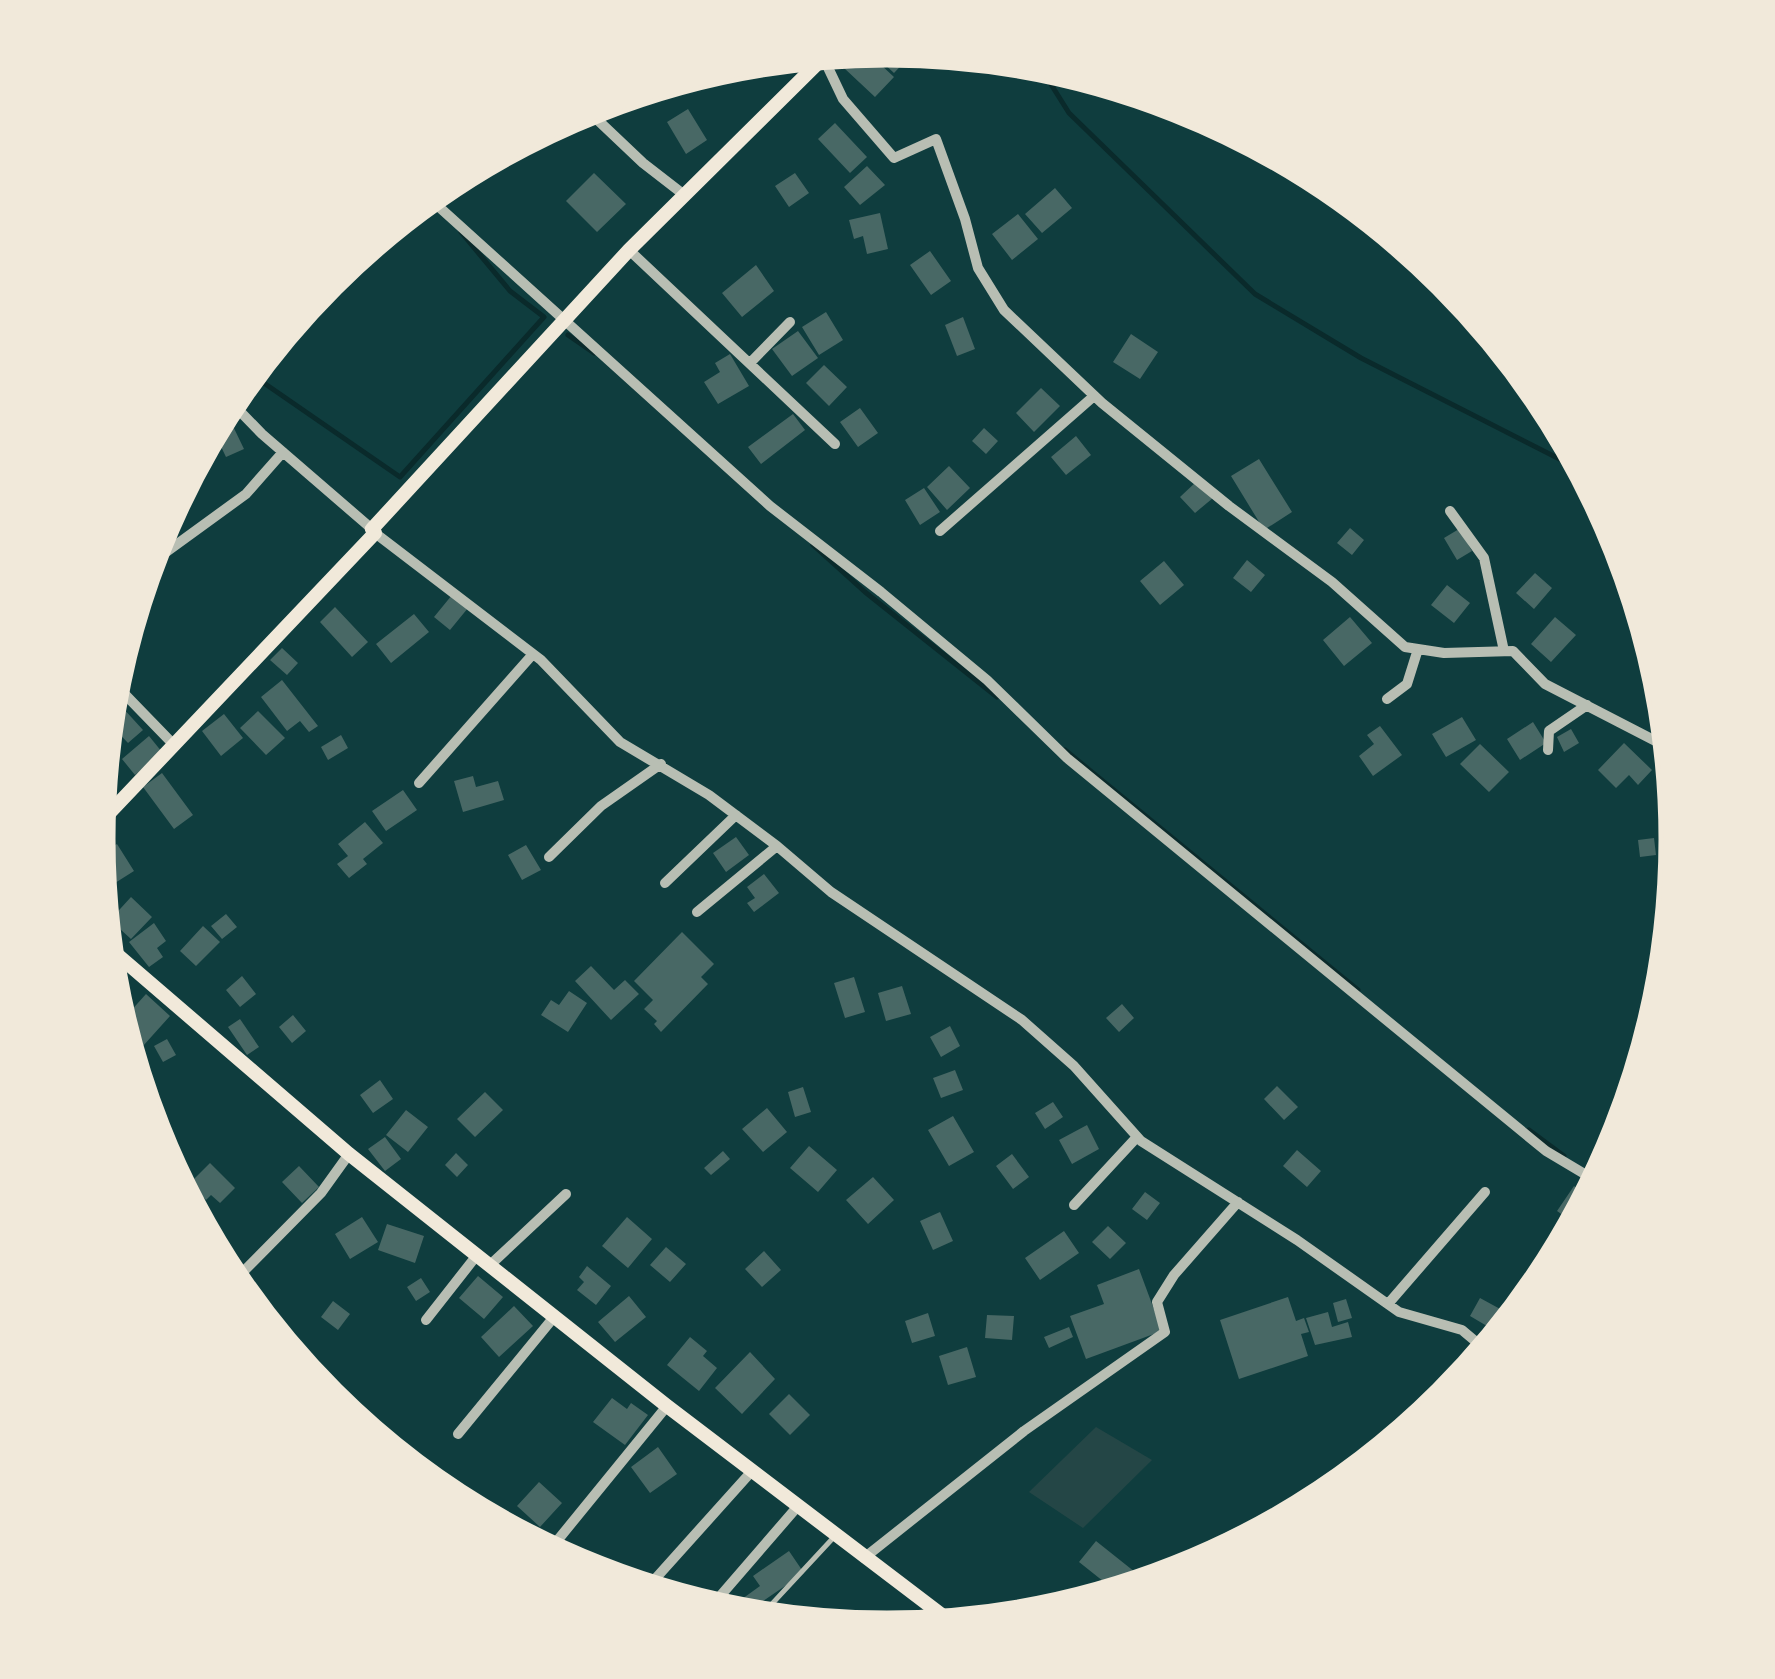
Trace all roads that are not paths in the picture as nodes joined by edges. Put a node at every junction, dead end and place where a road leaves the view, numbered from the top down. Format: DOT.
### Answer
graph roads {
  1 [pos="830,68"];
  2 [pos="811,70"];
  3 [pos="599,121"];
  4 [pos="684,194"];
  5 [pos="440,208"];
  6 [pos="630,250"];
  7 [pos="563,322"];
  8 [pos="790,322"];
  9 [pos="750,363"];
  10 [pos="1094,396"];
  11 [pos="242,412"];
  12 [pos="835,444"];
  13 [pos="283,452"];
  14 [pos="1450,510"];
  15 [pos="373,531"];
  16 [pos="940,531"];
  17 [pos="170,550"];
  18 [pos="1418,649"];
  19 [pos="1504,652"];
  20 [pos="533,654"];
  21 [pos="127,696"];
  22 [pos="1387,699"];
  23 [pos="1587,706"];
  24 [pos="1655,741"];
  25 [pos="175,746"];
  26 [pos="1548,750"];
  27 [pos="661,764"];
  28 [pos="420,783"];
  29 [pos="114,808"];
  30 [pos="736,815"];
  31 [pos="777,846"];
  32 [pos="549,858"];
  33 [pos="665,883"];
  34 [pos="697,912"];
  35 [pos="123,960"];
  36 [pos="1137,1136"];
  37 [pos="349,1154"];
  38 [pos="1585,1175"];
  39 [pos="1485,1192"];
  40 [pos="566,1194"];
  41 [pos="1238,1202"];
  42 [pos="1074,1206"];
  43 [pos="483,1260"];
  44 [pos="244,1271"];
  45 [pos="1388,1304"];
  46 [pos="554,1317"];
  47 [pos="426,1320"];
  48 [pos="1476,1342"];
  49 [pos="666,1406"];
  50 [pos="458,1434"];
  51 [pos="752,1471"];
  52 [pos="798,1506"];
  53 [pos="836,1535"];
  54 [pos="558,1540"];
  55 [pos="864,1558"];
  56 [pos="656,1578"];
  57 [pos="721,1596"];
  58 [pos="771,1605"];
  59 [pos="937,1612"];
  1 -- 10 [label="street"];
  2 -- 4 [label="main road"];
  3 -- 4 [label="street"];
  4 -- 6 [label="main road"];
  5 -- 7 [label="street"];
  6 -- 7 [label="main road"];
  6 -- 9 [label="street"];
  7 -- 15 [label="main road"];
  7 -- 38 [label="street"];
  8 -- 9 [label="street"];
  9 -- 12 [label="street"];
  10 -- 16 [label="street"];
  10 -- 18 [label="street"];
  11 -- 13 [label="street"];
  13 -- 15 [label="street"];
  13 -- 17 [label="street"];
  14 -- 19 [label="street"];
  15 -- 20 [label="street"];
  15 -- 25 [label="main road"];
  18 -- 19 [label="street"];
  18 -- 22 [label="street"];
  19 -- 23 [label="street"];
  20 -- 27 [label="street"];
  20 -- 28 [label="street"];
  21 -- 25 [label="street"];
  23 -- 24 [label="street"];
  23 -- 26 [label="street"];
  25 -- 29 [label="main road"];
  27 -- 30 [label="street"];
  27 -- 32 [label="street"];
  30 -- 31 [label="street"];
  30 -- 33 [label="street"];
  31 -- 34 [label="street"];
  31 -- 36 [label="street"];
  35 -- 37 [label="main road"];
  36 -- 41 [label="street"];
  36 -- 42 [label="street"];
  37 -- 43 [label="main road"];
  37 -- 44 [label="street"];
  39 -- 45 [label="street"];
  40 -- 43 [label="street"];
  41 -- 45 [label="street"];
  41 -- 55 [label="street"];
  43 -- 46 [label="main road"];
  43 -- 47 [label="street"];
  45 -- 48 [label="street"];
  46 -- 49 [label="main road"];
  46 -- 50 [label="street"];
  49 -- 51 [label="main road"];
  49 -- 54 [label="street"];
  51 -- 52 [label="main road"];
  51 -- 56 [label="street"];
  52 -- 53 [label="main road"];
  52 -- 57 [label="street"];
  53 -- 55 [label="main road"];
  53 -- 58 [label="lane"];
  55 -- 59 [label="main road"];
}
